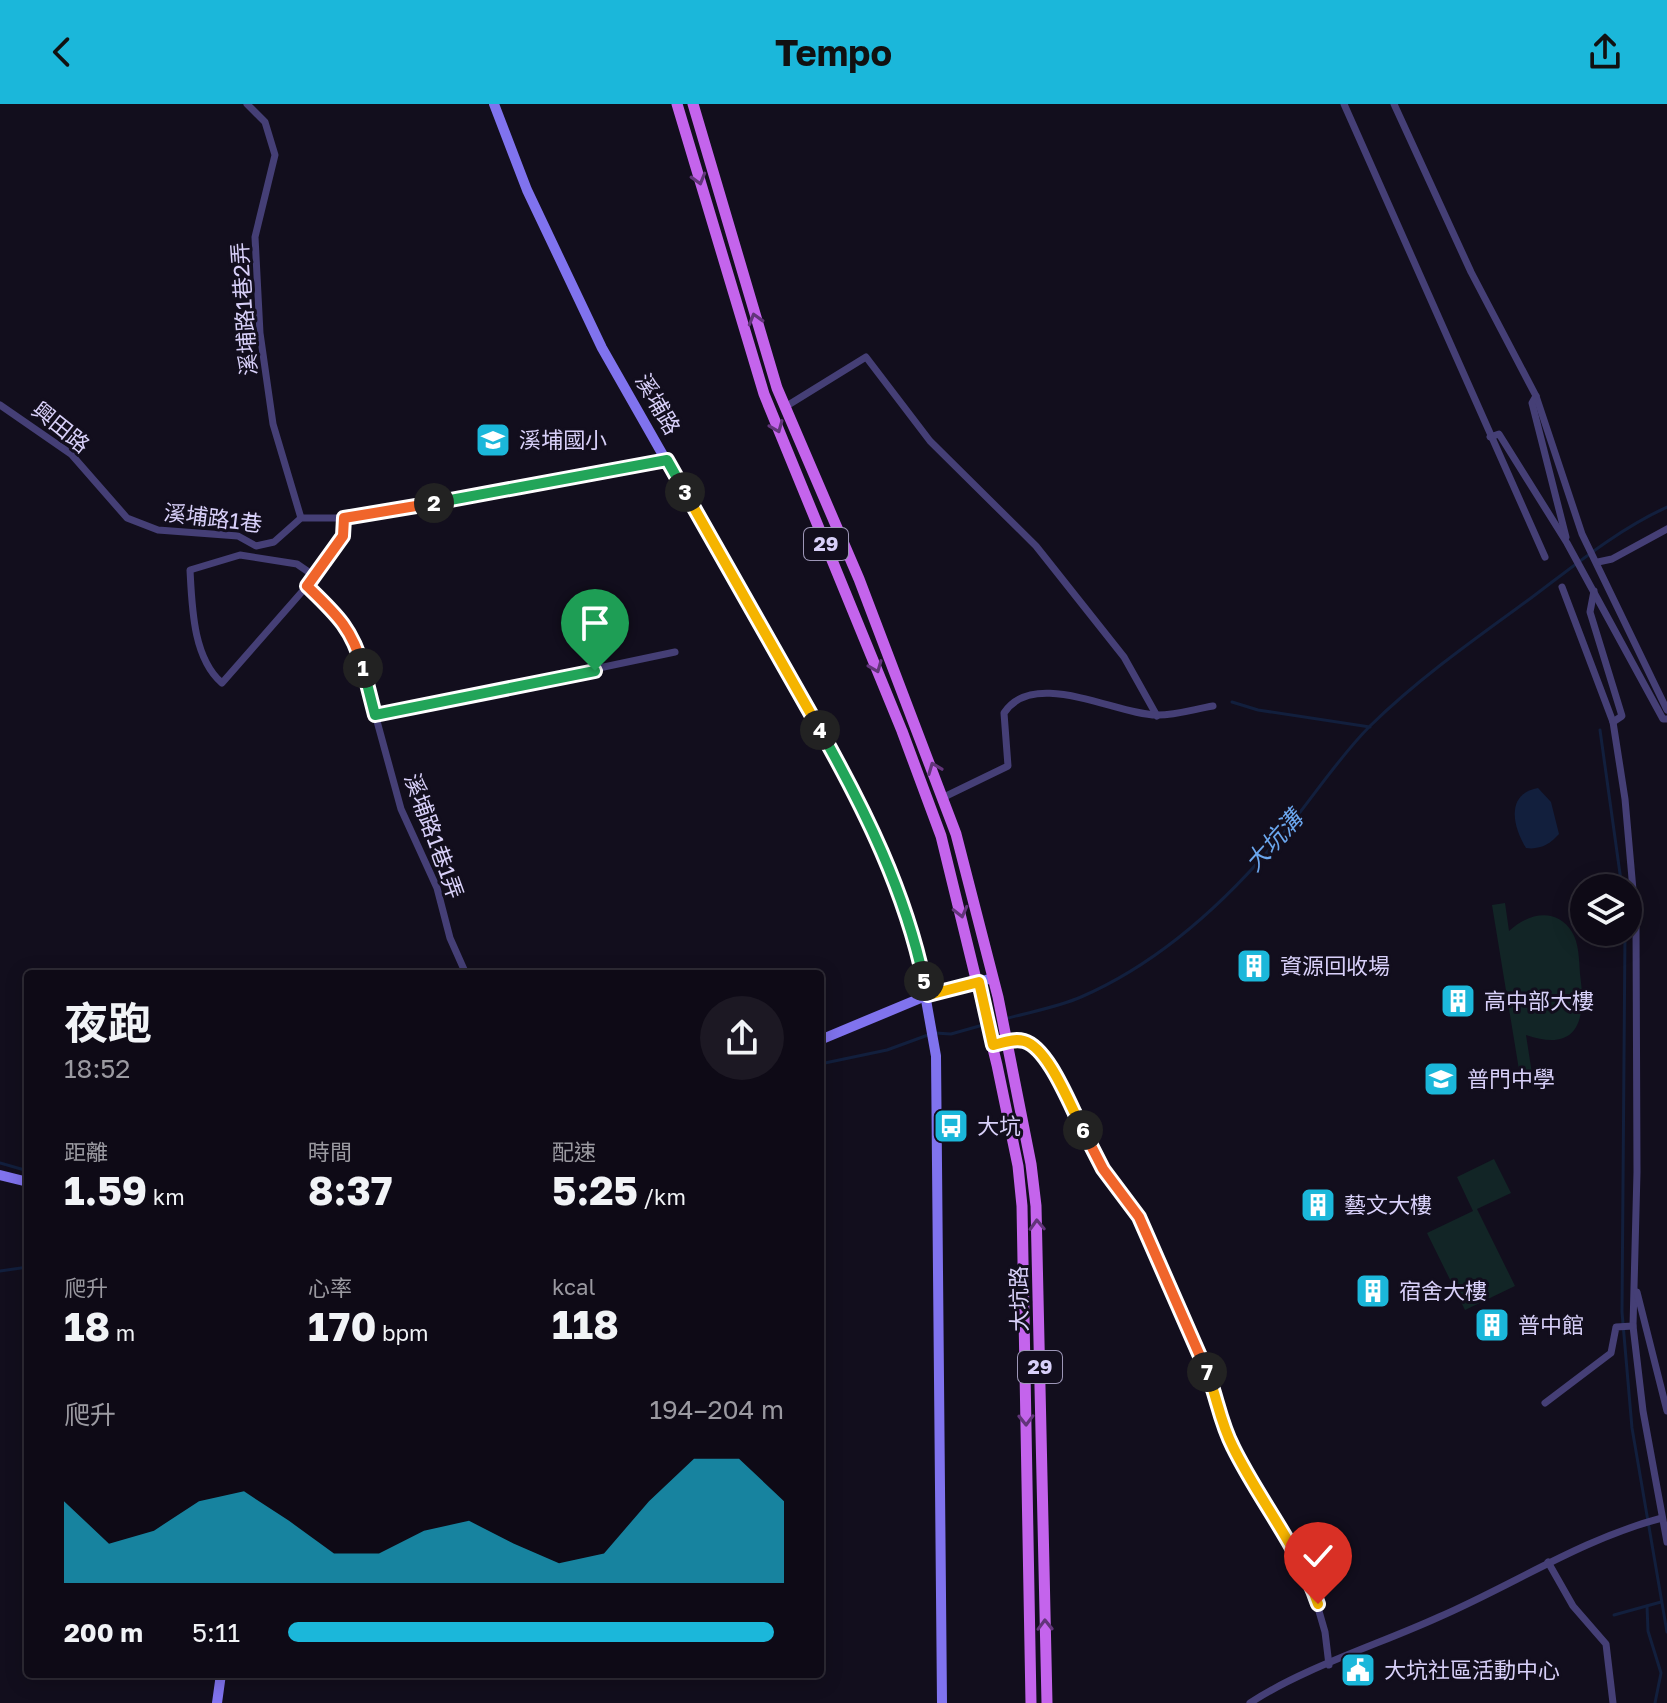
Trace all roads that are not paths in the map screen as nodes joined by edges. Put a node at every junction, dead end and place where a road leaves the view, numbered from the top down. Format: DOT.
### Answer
graph roads {
  1 [pos="247,104"];
  2 [pos="494,104"];
  3 [pos="677,104"];
  4 [pos="693,104"];
  5 [pos="1344,104"];
  6 [pos="1394,104"];
  7 [pos="1536,396"];
  8 [pos="0,405"];
  9 [pos="785,407"];
  10 [pos="1490,437"];
  11 [pos="667,460"];
  12 [pos="127,518"];
  13 [pos="301,518"];
  14 [pos="344,518"];
  15 [pos="1667,529"];
  16 [pos="1567,543"];
  17 [pos="1545,557"];
  18 [pos="1598,562"];
  19 [pos="313,575"];
  20 [pos="307,586"];
  21 [pos="1562,587"];
  22 [pos="1594,591"];
  23 [pos="675,652"];
  24 [pos="1213,706"];
  25 [pos="1667,710"];
  26 [pos="375,715"];
  27 [pos="1157,716"];
  28 [pos="1667,719"];
  29 [pos="1613,722"];
  30 [pos="944,797"];
  31 [pos="464,970"];
  32 [pos="993,978"];
  33 [pos="979,982"];
  34 [pos="928,995"];
  35 [pos="824,1038"];
  36 [pos="1007,1038"];
  37 [pos="992,1041"];
  38 [pos="0,1175"];
  39 [pos="24,1181"];
  40 [pos="1634,1283"];
  41 [pos="1633,1326"];
  42 [pos="1545,1403"];
  43 [pos="1667,1411"];
  44 [pos="1667,1509"];
  45 [pos="1662,1518"];
  46 [pos="1667,1542"];
  47 [pos="1548,1562"];
  48 [pos="1329,1665"];
  49 [pos="220,1678"];
  50 [pos="217,1703"];
  51 [pos="942,1703"];
  52 [pos="1031,1703"];
  53 [pos="1047,1703"];
  54 [pos="1250,1703"];
  55 [pos="1613,1703"];
  1 -- 13 [label="street, 溪埔路1巷2弄"];
  2 -- 11 [label="street, 溪埔路"];
  3 -- 33 [label="main road, 29, one-way"];
  9 -- 4 [label="main road, 29, one-way"];
  5 -- 10 [label="street"];
  6 -- 7 [label="street"];
  7 -- 16 [label="street"];
  7 -- 18 [label="street"];
  8 -- 12 [label="street, 興田路"];
  9 -- 27 [label="street"];
  30 -- 9 [label="main road, 29, one-way"];
  10 -- 16 [label="street"];
  10 -- 17 [label="street"];
  11 -- 14 [label="street"];
  11 -- 34 [label="street, 溪埔路"];
  12 -- 13 [label="street, 溪埔路1巷"];
  13 -- 14 [label="street"];
  14 -- 19 [label="street"];
  15 -- 18 [label="street"];
  16 -- 22 [label="street"];
  18 -- 25 [label="street"];
  19 -- 20 [label="street"];
  19 -- 20 [label="street"];
  20 -- 26 [label="street, 溪埔路1巷1弄"];
  21 -- 29 [label="street"];
  22 -- 28 [label="street"];
  22 -- 29 [label="street"];
  23 -- 26 [label="street"];
  24 -- 27 [label="street"];
  26 -- 31 [label="street, 溪埔路1巷1弄"];
  27 -- 30 [label="street"];
  29 -- 40 [label="street"];
  30 -- 32 [label="main road, 29"];
  32 -- 33 [label="street"];
  32 -- 36 [label="main road, 29"];
  33 -- 34 [label="street"];
  33 -- 37 [label="main road, 29"];
  34 -- 35 [label="street"];
  34 -- 51 [label="street, 溪埔路"];
  36 -- 37 [label="street"];
  36 -- 48 [label="street"];
  53 -- 36 [label="main road, 大坑路 / 29, one-way"];
  37 -- 52 [label="main road, 大坑路 / 29, one-way"];
  38 -- 39 [label="street"];
  40 -- 41 [label="street"];
  40 -- 43 [label="street"];
  41 -- 42 [label="street"];
  41 -- 45 [label="street"];
  44 -- 45 [label="street"];
  45 -- 46 [label="street"];
  45 -- 47 [label="street"];
  47 -- 48 [label="street"];
  47 -- 55 [label="street"];
  48 -- 54 [label="street"];
  49 -- 50 [label="street"];
}
